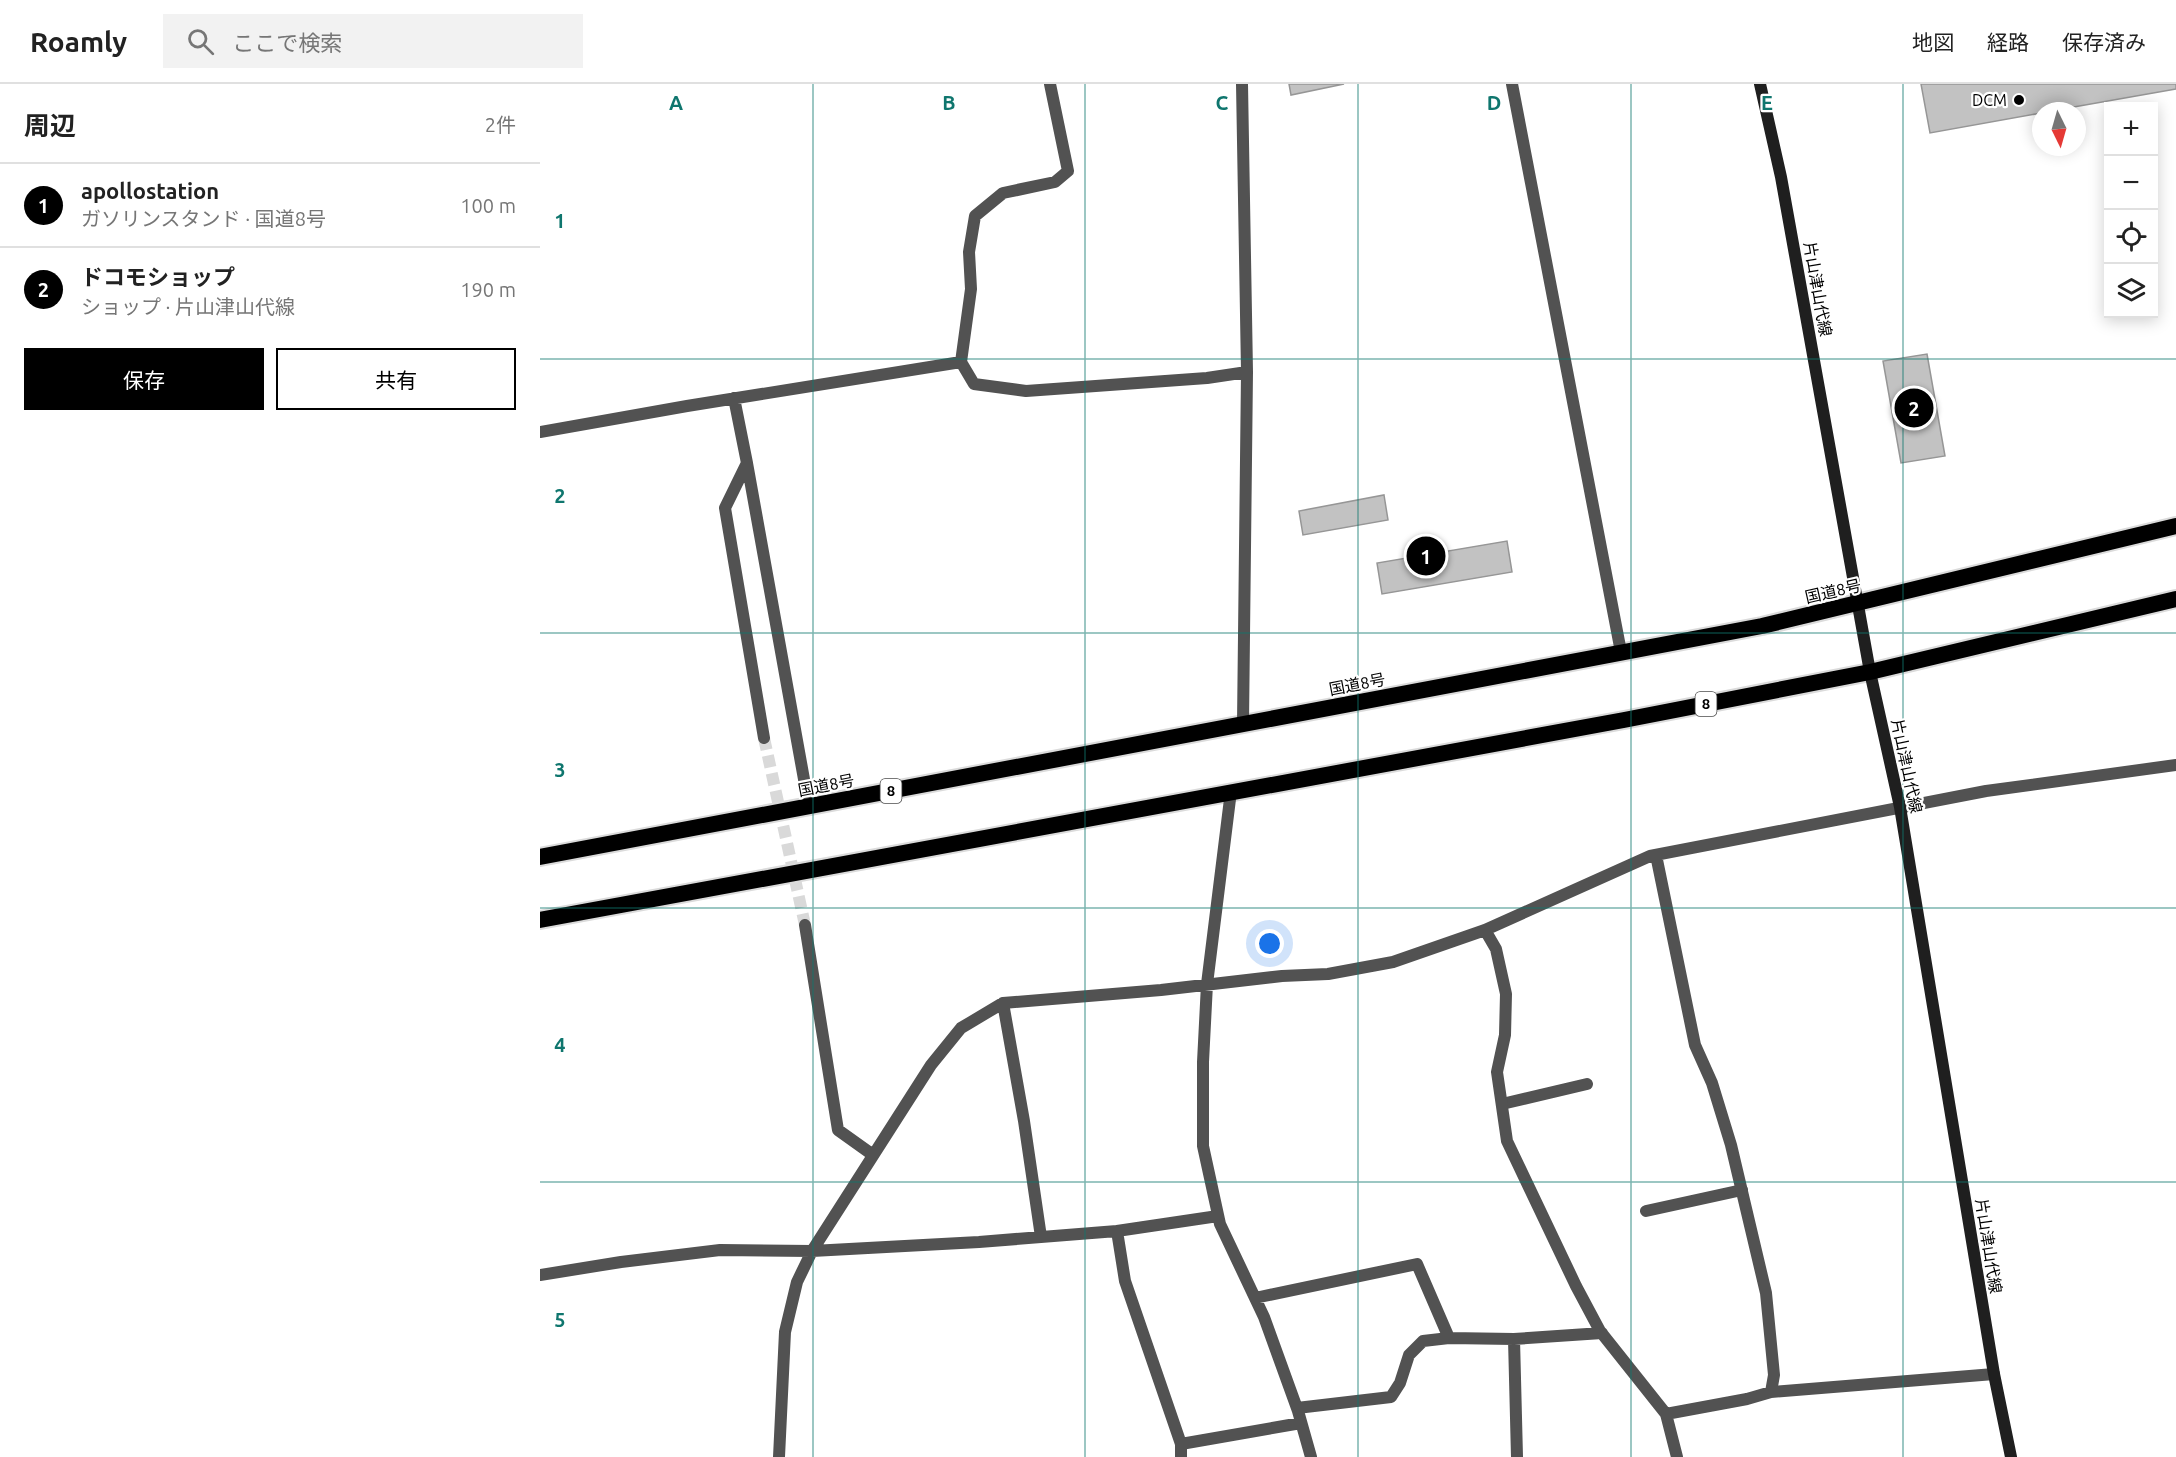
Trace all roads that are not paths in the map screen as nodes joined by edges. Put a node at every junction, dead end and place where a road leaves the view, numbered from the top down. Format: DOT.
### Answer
graph roads {
  1 [pos="1050,84"];
  2 [pos="1242,84"];
  3 [pos="1512,84"];
  4 [pos="1761,84"];
  5 [pos="961,362"];
  6 [pos="1247,372"];
  7 [pos="734,398"];
  8 [pos="540,432"];
  9 [pos="747,463"];
  10 [pos="2176,526"];
  11 [pos="2176,599"];
  12 [pos="1857,604"];
  13 [pos="1621,652"];
  14 [pos="1870,672"];
  15 [pos="1243,723"];
  16 [pos="764,738"];
  17 [pos="2176,765"];
  18 [pos="1231,791"];
  19 [pos="809,807"];
  20 [pos="1900,807"];
  21 [pos="1656,855"];
  22 [pos="540,856"];
  23 [pos="540,920"];
  24 [pos="805,925"];
  25 [pos="1485,930"];
  26 [pos="1207,984"];
  27 [pos="1003,1003"];
  28 [pos="1587,1084"];
  29 [pos="1502,1104"];
  30 [pos="873,1155"];
  31 [pos="1742,1190"];
  32 [pos="1646,1211"];
  33 [pos="1218,1216"];
  34 [pos="1117,1231"];
  35 [pos="1041,1237"];
  36 [pos="812,1251"];
  37 [pos="540,1275"];
  38 [pos="1255,1298"];
  39 [pos="1602,1333"];
  40 [pos="1449,1338"];
  41 [pos="1514,1339"];
  42 [pos="1994,1374"];
  43 [pos="1771,1392"];
  44 [pos="1297,1408"];
  45 [pos="1666,1414"];
  46 [pos="1301,1423"];
  47 [pos="1181,1444"];
  48 [pos="779,1457"];
  49 [pos="1181,1457"];
  50 [pos="1311,1457"];
  51 [pos="1517,1457"];
  52 [pos="1677,1457"];
  53 [pos="2011,1457"];
  1 -- 5 [label="street"];
  2 -- 6 [label="street"];
  3 -- 13 [label="street"];
  4 -- 12 [label="main road, 片山津山代線"];
  5 -- 6 [label="street"];
  5 -- 7 [label="street"];
  6 -- 15 [label="street"];
  7 -- 8 [label="street"];
  7 -- 9 [label="street"];
  9 -- 16 [label="street"];
  9 -- 19 [label="street"];
  10 -- 12 [label="highway, 国道8号 / 8"];
  11 -- 14 [label="highway, 8"];
  12 -- 13 [label="highway, 国道8号 / 8"];
  12 -- 14 [label="main road, 片山津山代線"];
  13 -- 15 [label="highway, 国道8号 / 8"];
  14 -- 18 [label="highway, 8"];
  14 -- 20 [label="main road, 片山津山代線"];
  15 -- 19 [label="highway, 国道8号 / 8"];
  17 -- 20 [label="street"];
  18 -- 23 [label="highway, 8"];
  18 -- 26 [label="street"];
  19 -- 22 [label="highway, 国道8号 / 8"];
  20 -- 21 [label="street"];
  20 -- 42 [label="main road, 片山津山代線"];
  21 -- 25 [label="street"];
  21 -- 31 [label="street"];
  24 -- 30 [label="street"];
  25 -- 26 [label="street"];
  25 -- 29 [label="street"];
  26 -- 27 [label="street"];
  26 -- 33 [label="street"];
  27 -- 30 [label="street"];
  27 -- 35 [label="street"];
  28 -- 29 [label="street"];
  29 -- 39 [label="street"];
  30 -- 36 [label="street"];
  31 -- 32 [label="street"];
  31 -- 43 [label="street"];
  33 -- 34 [label="street"];
  33 -- 38 [label="street"];
  34 -- 35 [label="street"];
  34 -- 47 [label="street"];
  35 -- 36 [label="street"];
  36 -- 37 [label="street"];
  36 -- 48 [label="street"];
  38 -- 40 [label="street"];
  38 -- 44 [label="street"];
  39 -- 41 [label="street"];
  39 -- 45 [label="street"];
  40 -- 41 [label="street"];
  40 -- 44 [label="street"];
  41 -- 51 [label="street"];
  42 -- 43 [label="street"];
  42 -- 53 [label="main road, 片山津山代線"];
  43 -- 45 [label="street"];
  44 -- 46 [label="street"];
  45 -- 52 [label="street"];
  46 -- 47 [label="street"];
  46 -- 50 [label="street"];
  47 -- 49 [label="street"];
}
